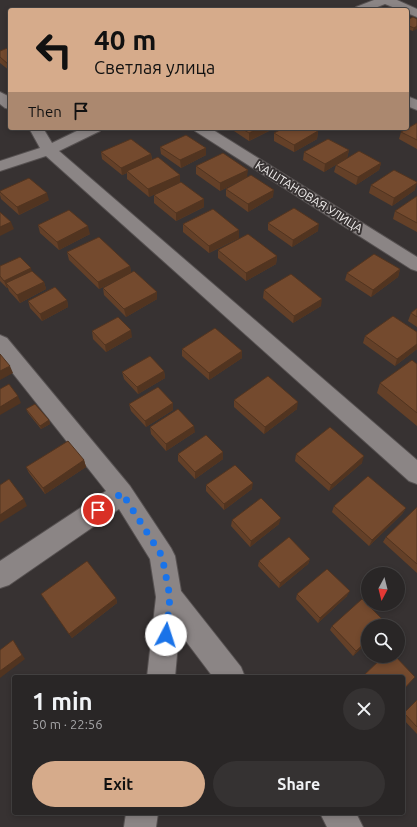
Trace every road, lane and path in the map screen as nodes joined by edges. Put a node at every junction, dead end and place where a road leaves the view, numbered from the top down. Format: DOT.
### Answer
graph roads {
  1 [pos="384,0"];
  2 [pos="387,0"];
  3 [pos="365,8"];
  4 [pos="405,8"];
  5 [pos="0,96"];
  6 [pos="8,103"];
  7 [pos="37,130"];
  8 [pos="91,130"];
  9 [pos="203,130"];
  10 [pos="49,150"];
  11 [pos="0,166"];
  12 [pos="417,265"];
  13 [pos="0,343"];
  14 [pos="417,474"];
  15 [pos="122,493"];
  16 [pos="0,576"];
  17 [pos="170,597"];
  18 [pos="161,675"];
  19 [pos="229,675"];
  20 [pos="142,815"];
  21 [pos="338,815"];
  22 [pos="140,827"];
  23 [pos="347,827"];
  1 -- 3 [label="street"];
  2 -- 4 [label="street"];
  5 -- 6 [label="street"];
  7 -- 10 [label="street"];
  8 -- 10 [label="street"];
  9 -- 12 [label="street, КАШТАНОВАЯ УЛИЦА"];
  10 -- 11 [label="street"];
  10 -- 14 [label="street"];
  13 -- 15 [label="street"];
  15 -- 16 [label="street"];
  15 -- 17 [label="street"];
  17 -- 18 [label="street"];
  17 -- 19 [label="street"];
  20 -- 22 [label="street"];
  21 -- 23 [label="street"];
}
